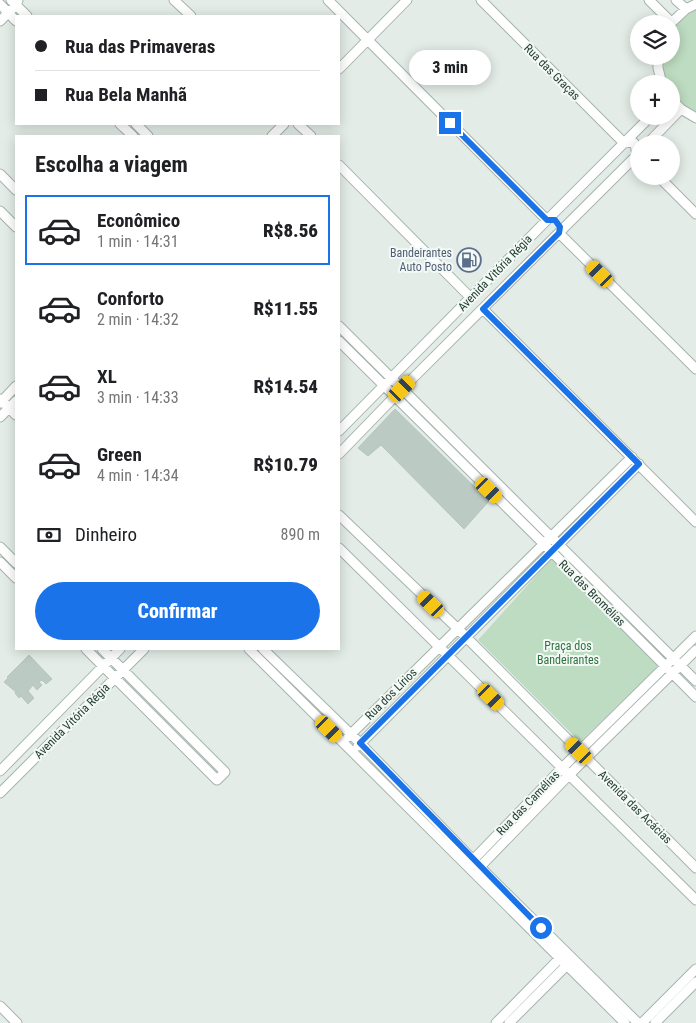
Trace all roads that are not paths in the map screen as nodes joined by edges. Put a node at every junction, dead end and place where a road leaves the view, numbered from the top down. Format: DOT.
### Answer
graph roads {
  1 [pos="174,0"];
  2 [pos="328,0"];
  3 [pos="408,0"];
  4 [pos="481,0"];
  5 [pos="649,0"];
  6 [pos="676,0"];
  7 [pos="14,1"];
  8 [pos="696,4"];
  9 [pos="3,9"];
  10 [pos="686,9"];
  11 [pos="26,15"];
  12 [pos="190,15"];
  13 [pos="663,15"];
  14 [pos="680,15"];
  15 [pos="15,20"];
  16 [pos="0,21"];
  17 [pos="368,40"];
  18 [pos="340,68"];
  19 [pos="681,109"];
  20 [pos="696,118"];
  21 [pos="121,125"];
  22 [pos="137,125"];
  23 [pos="283,125"];
  24 [pos="299,125"];
  25 [pos="642,125"];
  26 [pos="132,135"];
  27 [pos="147,135"];
  28 [pos="273,135"];
  29 [pos="310,135"];
  30 [pos="656,135"];
  31 [pos="624,143"];
  32 [pos="630,155"];
  33 [pos="630,163"];
  34 [pos="340,165"];
  35 [pos="0,174"];
  36 [pos="667,185"];
  37 [pos="15,189"];
  38 [pos="0,211"];
  39 [pos="696,214"];
  40 [pos="547,220"];
  41 [pos="15,226"];
  42 [pos="559,233"];
  43 [pos="471,298"];
  44 [pos="483,309"];
  45 [pos="340,327"];
  46 [pos="340,342"];
  47 [pos="696,369"];
  48 [pos="392,378"];
  49 [pos="0,387"];
  50 [pos="15,387"];
  51 [pos="384,387"];
  52 [pos="402,389"];
  53 [pos="394,397"];
  54 [pos="2,400"];
  55 [pos="14,403"];
  56 [pos="0,417"];
  57 [pos="340,430"];
  58 [pos="340,453"];
  59 [pos="632,457"];
  60 [pos="639,464"];
  61 [pos="340,516"];
  62 [pos="696,522"];
  63 [pos="552,536"];
  64 [pos="544,544"];
  65 [pos="559,544"];
  66 [pos="0,547"];
  67 [pos="340,549"];
  68 [pos="552,552"];
  69 [pos="0,562"];
  70 [pos="15,563"];
  71 [pos="15,577"];
  72 [pos="458,629"];
  73 [pos="696,636"];
  74 [pos="466,638"];
  75 [pos="440,646"];
  76 [pos="87,650"];
  77 [pos="103,650"];
  78 [pos="119,650"];
  79 [pos="143,650"];
  80 [pos="250,650"];
  81 [pos="264,650"];
  82 [pos="696,650"];
  83 [pos="448,655"];
  84 [pos="111,658"];
  85 [pos="677,662"];
  86 [pos="103,666"];
  87 [pos="123,670"];
  88 [pos="669,670"];
  89 [pos="115,677"];
  90 [pos="696,681"];
  91 [pos="696,697"];
  92 [pos="351,734"];
  93 [pos="343,742"];
  94 [pos="360,743"];
  95 [pos="579,751"];
  96 [pos="352,752"];
  97 [pos="586,758"];
  98 [pos="562,768"];
  99 [pos="0,771"];
  100 [pos="569,775"];
  101 [pos="0,793"];
  102 [pos="470,863"];
  103 [pos="696,868"];
  104 [pos="477,870"];
  105 [pos="696,900"];
  106 [pos="563,955"];
  107 [pos="570,962"];
  108 [pos="696,968"];
  109 [pos="696,982"];
  110 [pos="0,1006"];
  111 [pos="16,1023"];
  112 [pos="496,1023"];
  113 [pos="509,1023"];
  114 [pos="625,1023"];
  115 [pos="638,1023"];
  116 [pos="642,1023"];
  117 [pos="655,1023"];
  1 -- 12 [label="street"];
  2 -- 17 [label="street"];
  3 -- 17 [label="street"];
  4 -- 31 [label="street, Rua das Graças"];
  5 -- 13 [label="street"];
  6 -- 10 [label="street"];
  7 -- 9 [label="street"];
  7 -- 11 [label="street"];
  8 -- 10 [label="street"];
  9 -- 15 [label="street"];
  9 -- 16 [label="street"];
  10 -- 14 [label="street"];
  17 -- 18 [label="street"];
  17 -- 40 [label="street"];
  19 -- 20 [label="street"];
  19 -- 30 [label="street"];
  21 -- 26 [label="street"];
  22 -- 27 [label="street"];
  23 -- 28 [label="street"];
  24 -- 29 [label="street"];
  25 -- 31 [label="street, Avenida Vitória Régia"];
  31 -- 32 [label="street, Rua das Graças"];
  31 -- 40 [label="street, Avenida Vitória Régia"];
  33 -- 42 [label="street, Avenida Vitória Régia"];
  34 -- 43 [label="street"];
  35 -- 37 [label="street"];
  36 -- 39 [label="street"];
  38 -- 41 [label="street"];
  40 -- 42 [label="street"];
  40 -- 43 [label="street, Avenida Vitória Régia"];
  42 -- 44 [label="street, Avenida Vitória Régia"];
  42 -- 47 [label="street"];
  43 -- 44 [label="street"];
  43 -- 48 [label="street, Avenida Vitória Régia"];
  44 -- 52 [label="street, Avenida Vitória Régia"];
  44 -- 59 [label="street"];
  45 -- 48 [label="street, Rua das Bromélias"];
  46 -- 51 [label="street, Rua das Bromélias"];
  48 -- 51 [label="street, Avenida Vitória Régia"];
  48 -- 52 [label="street, Rua das Bromélias"];
  49 -- 54 [label="street"];
  50 -- 54 [label="street"];
  51 -- 53 [label="street, Rua das Bromélias"];
  51 -- 57 [label="street, Avenida Vitória Régia"];
  52 -- 53 [label="street, Avenida Vitória Régia"];
  52 -- 63 [label="street, Rua das Bromélias"];
  53 -- 58 [label="street, Avenida Vitória Régia"];
  53 -- 64 [label="street, Rua das Bromélias"];
  54 -- 55 [label="street"];
  55 -- 56 [label="street"];
  59 -- 60 [label="street"];
  59 -- 63 [label="street, Rua dos Lírios"];
  60 -- 62 [label="street"];
  60 -- 65 [label="street, Rua dos Lírios"];
  61 -- 72 [label="street, Avenida das Acácias"];
  63 -- 64 [label="street, Rua dos Lírios"];
  63 -- 65 [label="street, Rua das Bromélias"];
  64 -- 68 [label="street, Rua das Bromélias"];
  64 -- 72 [label="street, Rua dos Lírios"];
  65 -- 68 [label="street, Rua dos Lírios"];
  65 -- 85 [label="street, Rua das Bromélias"];
  66 -- 70 [label="street"];
  67 -- 75 [label="street, Avenida das Acácias"];
  68 -- 74 [label="street, Rua dos Lírios"];
  68 -- 88 [label="street, Rua das Bromélias"];
  69 -- 71 [label="street"];
  72 -- 74 [label="street, Avenida das Acácias"];
  72 -- 75 [label="street, Rua dos Lírios"];
  73 -- 85 [label="street, Rua das Camélias"];
  74 -- 83 [label="street, Rua dos Lírios"];
  74 -- 95 [label="street, Avenida das Acácias"];
  75 -- 83 [label="street, Avenida das Acácias"];
  75 -- 92 [label="street, Rua dos Lírios"];
  76 -- 86 [label="street"];
  77 -- 84 [label="street"];
  78 -- 84 [label="street, Avenida Vitória Régia"];
  79 -- 87 [label="street, Avenida Vitória Régia"];
  80 -- 93 [label="street"];
  81 -- 92 [label="street"];
  82 -- 85 [label="street, Rua das Camélias"];
  83 -- 94 [label="street, Rua dos Lírios"];
  83 -- 98 [label="street, Avenida das Acácias"];
  84 -- 86 [label="street, Avenida Vitória Régia"];
  84 -- 87 [label="street"];
  85 -- 88 [label="street, Rua das Camélias"];
  85 -- 90 [label="street, Rua das Bromélias"];
  86 -- 89 [label="street"];
  86 -- 99 [label="street, Avenida Vitória Régia"];
  87 -- 89 [label="street, Avenida Vitória Régia"];
  87 -- 89 [label="street"];
  88 -- 91 [label="street, Rua das Bromélias"];
  88 -- 95 [label="street, Rua das Camélias"];
  88 -- 97 [label="street, Rua das Camélias"];
  89 -- 101 [label="street, Avenida Vitória Régia"];
  92 -- 93 [label="street, Rua dos Lírios"];
  92 -- 94 [label="street"];
  93 -- 96 [label="street"];
  94 -- 96 [label="street, Rua dos Lírios"];
  94 -- 102 [label="street"];
  95 -- 97 [label="street, Avenida das Acácias"];
  95 -- 98 [label="street, Rua das Camélias"];
  96 -- 102 [label="street"];
  97 -- 100 [label="street, Rua das Camélias"];
  97 -- 103 [label="street, Avenida das Acácias"];
  98 -- 100 [label="street, Avenida das Acácias"];
  98 -- 102 [label="street, Rua das Camélias"];
  100 -- 104 [label="street, Rua das Camélias"];
  100 -- 105 [label="street, Avenida das Acácias"];
  102 -- 104 [label="street"];
  104 -- 106 [label="street"];
  106 -- 107 [label="street"];
  106 -- 112 [label="street"];
  107 -- 113 [label="street"];
  107 -- 114 [label="street"];
  107 -- 115 [label="street"];
  108 -- 116 [label="street"];
  109 -- 117 [label="street"];
  110 -- 111 [label="street"];
}
